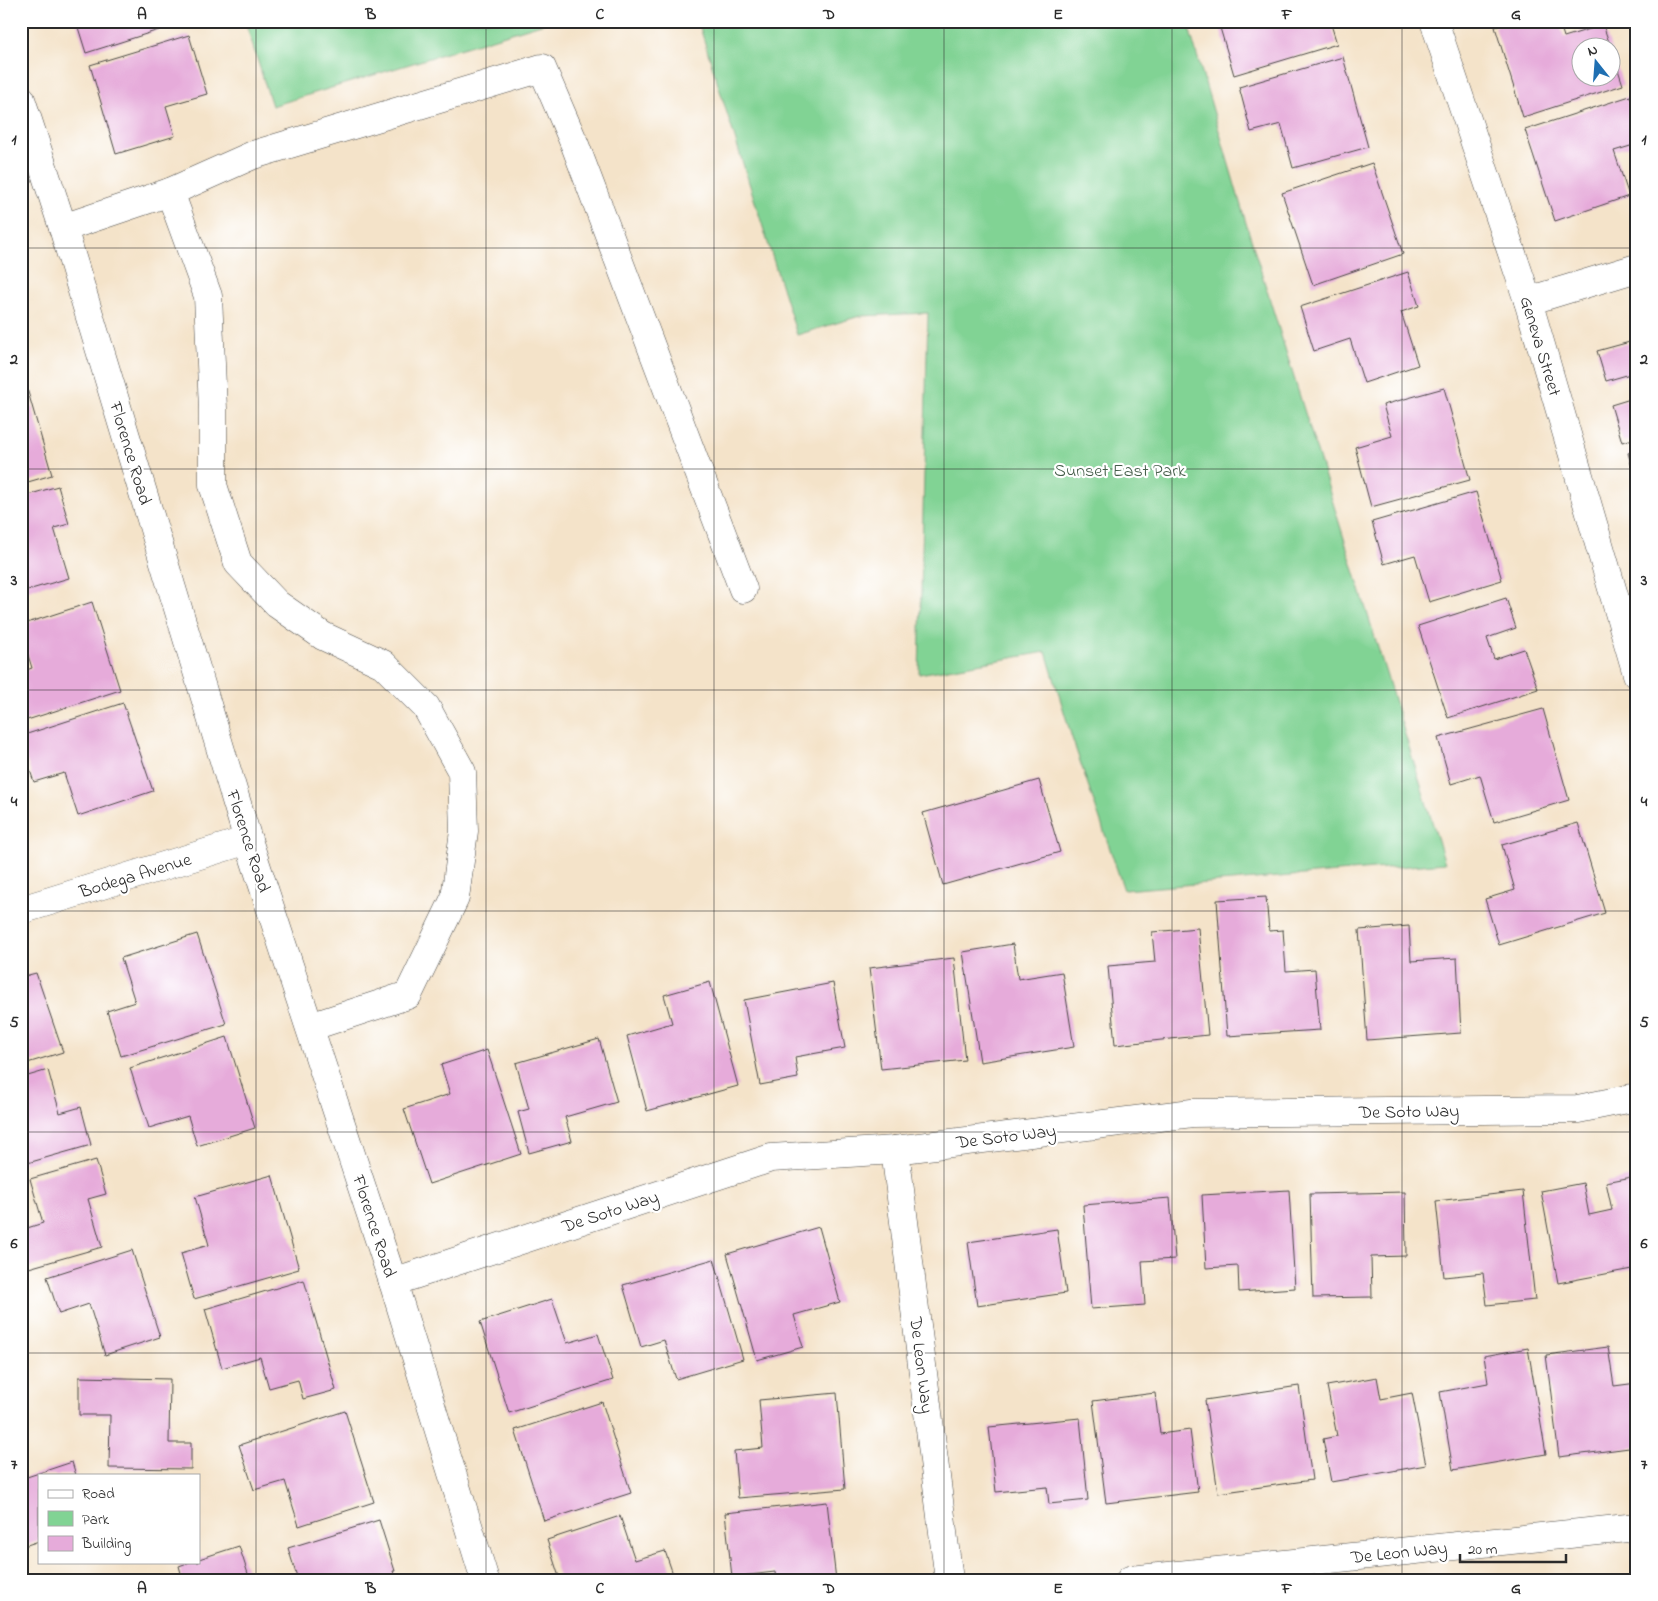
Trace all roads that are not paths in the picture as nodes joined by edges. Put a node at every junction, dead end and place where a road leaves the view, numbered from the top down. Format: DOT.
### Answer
graph roads {
  1 [pos="1434,21"];
  2 [pos="21,99"];
  3 [pos="170,192"];
  4 [pos="63,228"];
  5 [pos="1637,268"];
  6 [pos="1528,301"];
  7 [pos="743,589"];
  8 [pos="1637,674"];
  9 [pos="248,840"];
  10 [pos="21,910"];
  11 [pos="310,1027"];
  12 [pos="1637,1097"];
  13 [pos="895,1150"];
  14 [pos="393,1282"];
  15 [pos="1637,1527"];
  16 [pos="485,1580"];
  17 [pos="949,1580"];
  18 [pos="1130,1580"];
  1 -- 6 [label="street, Geneva Street"];
  2 -- 4 [label="street, Florence Road"];
  3 -- 4 [label="street"];
  3 -- 7 [label="street"];
  3 -- 11 [label="street"];
  4 -- 9 [label="street, Florence Road"];
  5 -- 6 [label="street"];
  6 -- 8 [label="street, Geneva Street"];
  9 -- 10 [label="street, Bodega Avenue"];
  9 -- 11 [label="street, Florence Road"];
  11 -- 14 [label="street, Florence Road"];
  12 -- 13 [label="street, De Soto Way"];
  13 -- 14 [label="street, De Soto Way"];
  13 -- 17 [label="street, De Leon Way"];
  14 -- 16 [label="street, Florence Road"];
  15 -- 18 [label="street, De Leon Way"];
}
